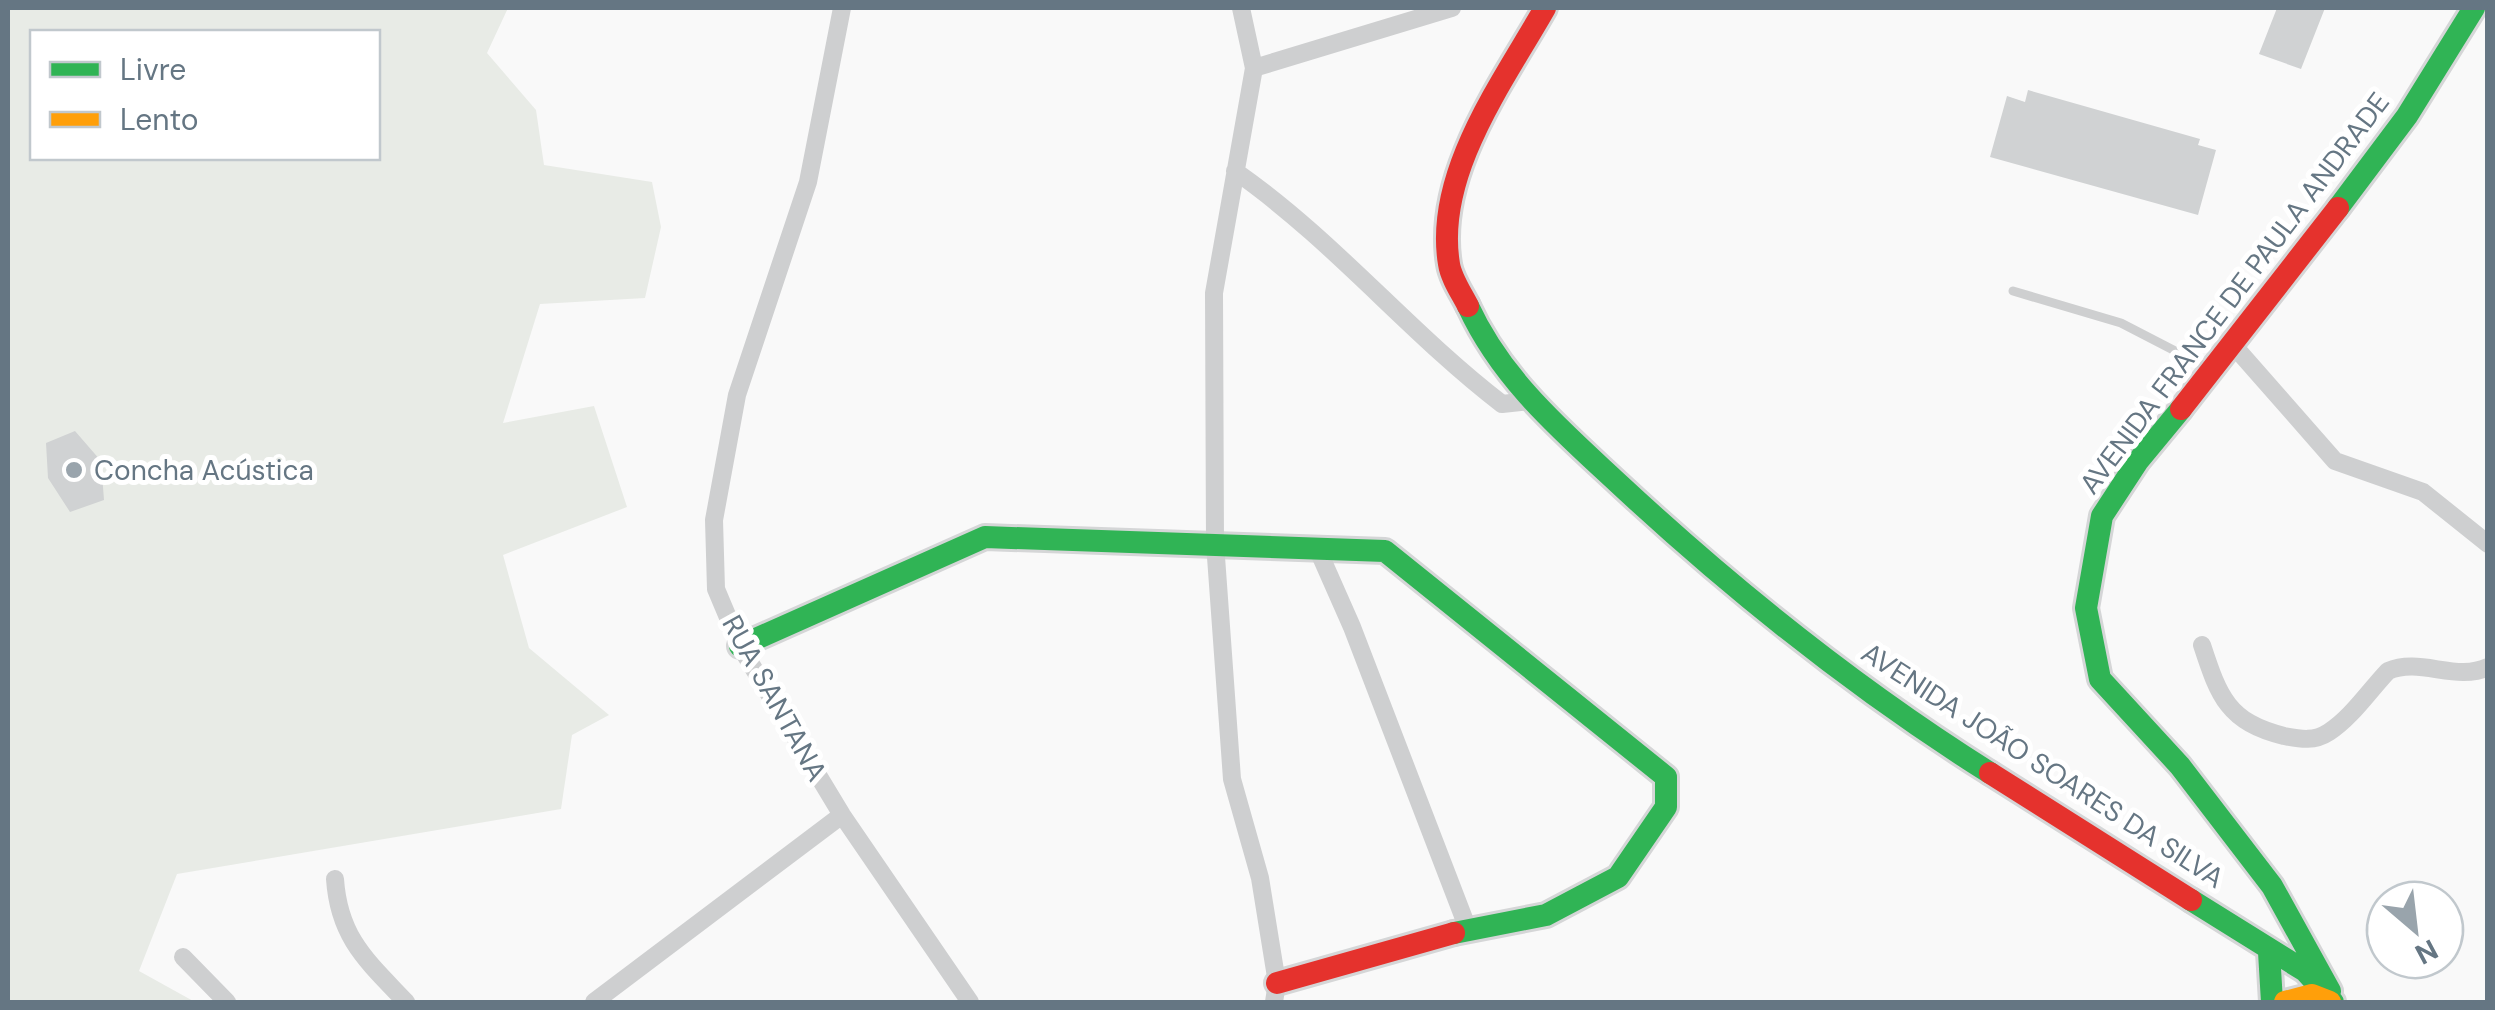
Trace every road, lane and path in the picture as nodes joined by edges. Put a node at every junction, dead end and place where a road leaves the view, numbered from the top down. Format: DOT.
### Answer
graph roads {
  1 [pos="842,8"];
  2 [pos="1240,8"];
  3 [pos="1452,8"];
  4 [pos="2474,8"];
  5 [pos="1545,10"];
  6 [pos="1254,68"];
  7 [pos="1235,171"];
  8 [pos="2013,291"];
  9 [pos="2234,346"];
  10 [pos="2212,370"];
  11 [pos="1529,401"];
  12 [pos="1215,543"];
  13 [pos="2488,544"];
  14 [pos="1318,550"];
  15 [pos="2202,645"];
  16 [pos="740,646"];
  17 [pos="2488,667"];
  18 [pos="842,815"];
  19 [pos="335,879"];
  20 [pos="2291,922"];
  21 [pos="1468,929"];
  22 [pos="2269,952"];
  23 [pos="183,958"];
  24 [pos="1275,993"];
  25 [pos="227,1002"];
  26 [pos="406,1002"];
  27 [pos="594,1002"];
  28 [pos="970,1002"];
  29 [pos="2272,1002"];
  30 [pos="2285,1002"];
  31 [pos="2333,1002"];
  1 -- 16 [label="street, RUA SANTANA"];
  2 -- 6 [label="street"];
  3 -- 6 [label="street"];
  4 -- 9 [label="street, AVENIDA FRANCE DE PAULA ANDRADE"];
  5 -- 11 [label="street, AVENIDA JOÃO SOARES DA SILVA"];
  6 -- 7 [label="street"];
  7 -- 11 [label="street"];
  7 -- 12 [label="street"];
  8 -- 10 [label="lane"];
  9 -- 10 [label="street, AVENIDA FRANCE DE PAULA ANDRADE"];
  9 -- 13 [label="street"];
  10 -- 20 [label="street, AVENIDA FRANCE DE PAULA ANDRADE"];
  11 -- 22 [label="street, AVENIDA JOÃO SOARES DA SILVA"];
  12 -- 14 [label="street"];
  12 -- 16 [label="street"];
  12 -- 24 [label="street"];
  14 -- 21 [label="street"];
  14 -- 21 [label="street"];
  15 -- 17 [label="street"];
  16 -- 18 [label="street, RUA SANTANA"];
  18 -- 27 [label="street"];
  18 -- 28 [label="street, RUA SANTANA"];
  19 -- 26 [label="street"];
  20 -- 22 [label="street"];
  20 -- 31 [label="street, AVENIDA FRANCE DE PAULA ANDRADE"];
  21 -- 24 [label="street"];
  22 -- 29 [label="street"];
  22 -- 31 [label="street, AVENIDA JOÃO SOARES DA SILVA"];
  23 -- 25 [label="street"];
  30 -- 31 [label="street"];
}
